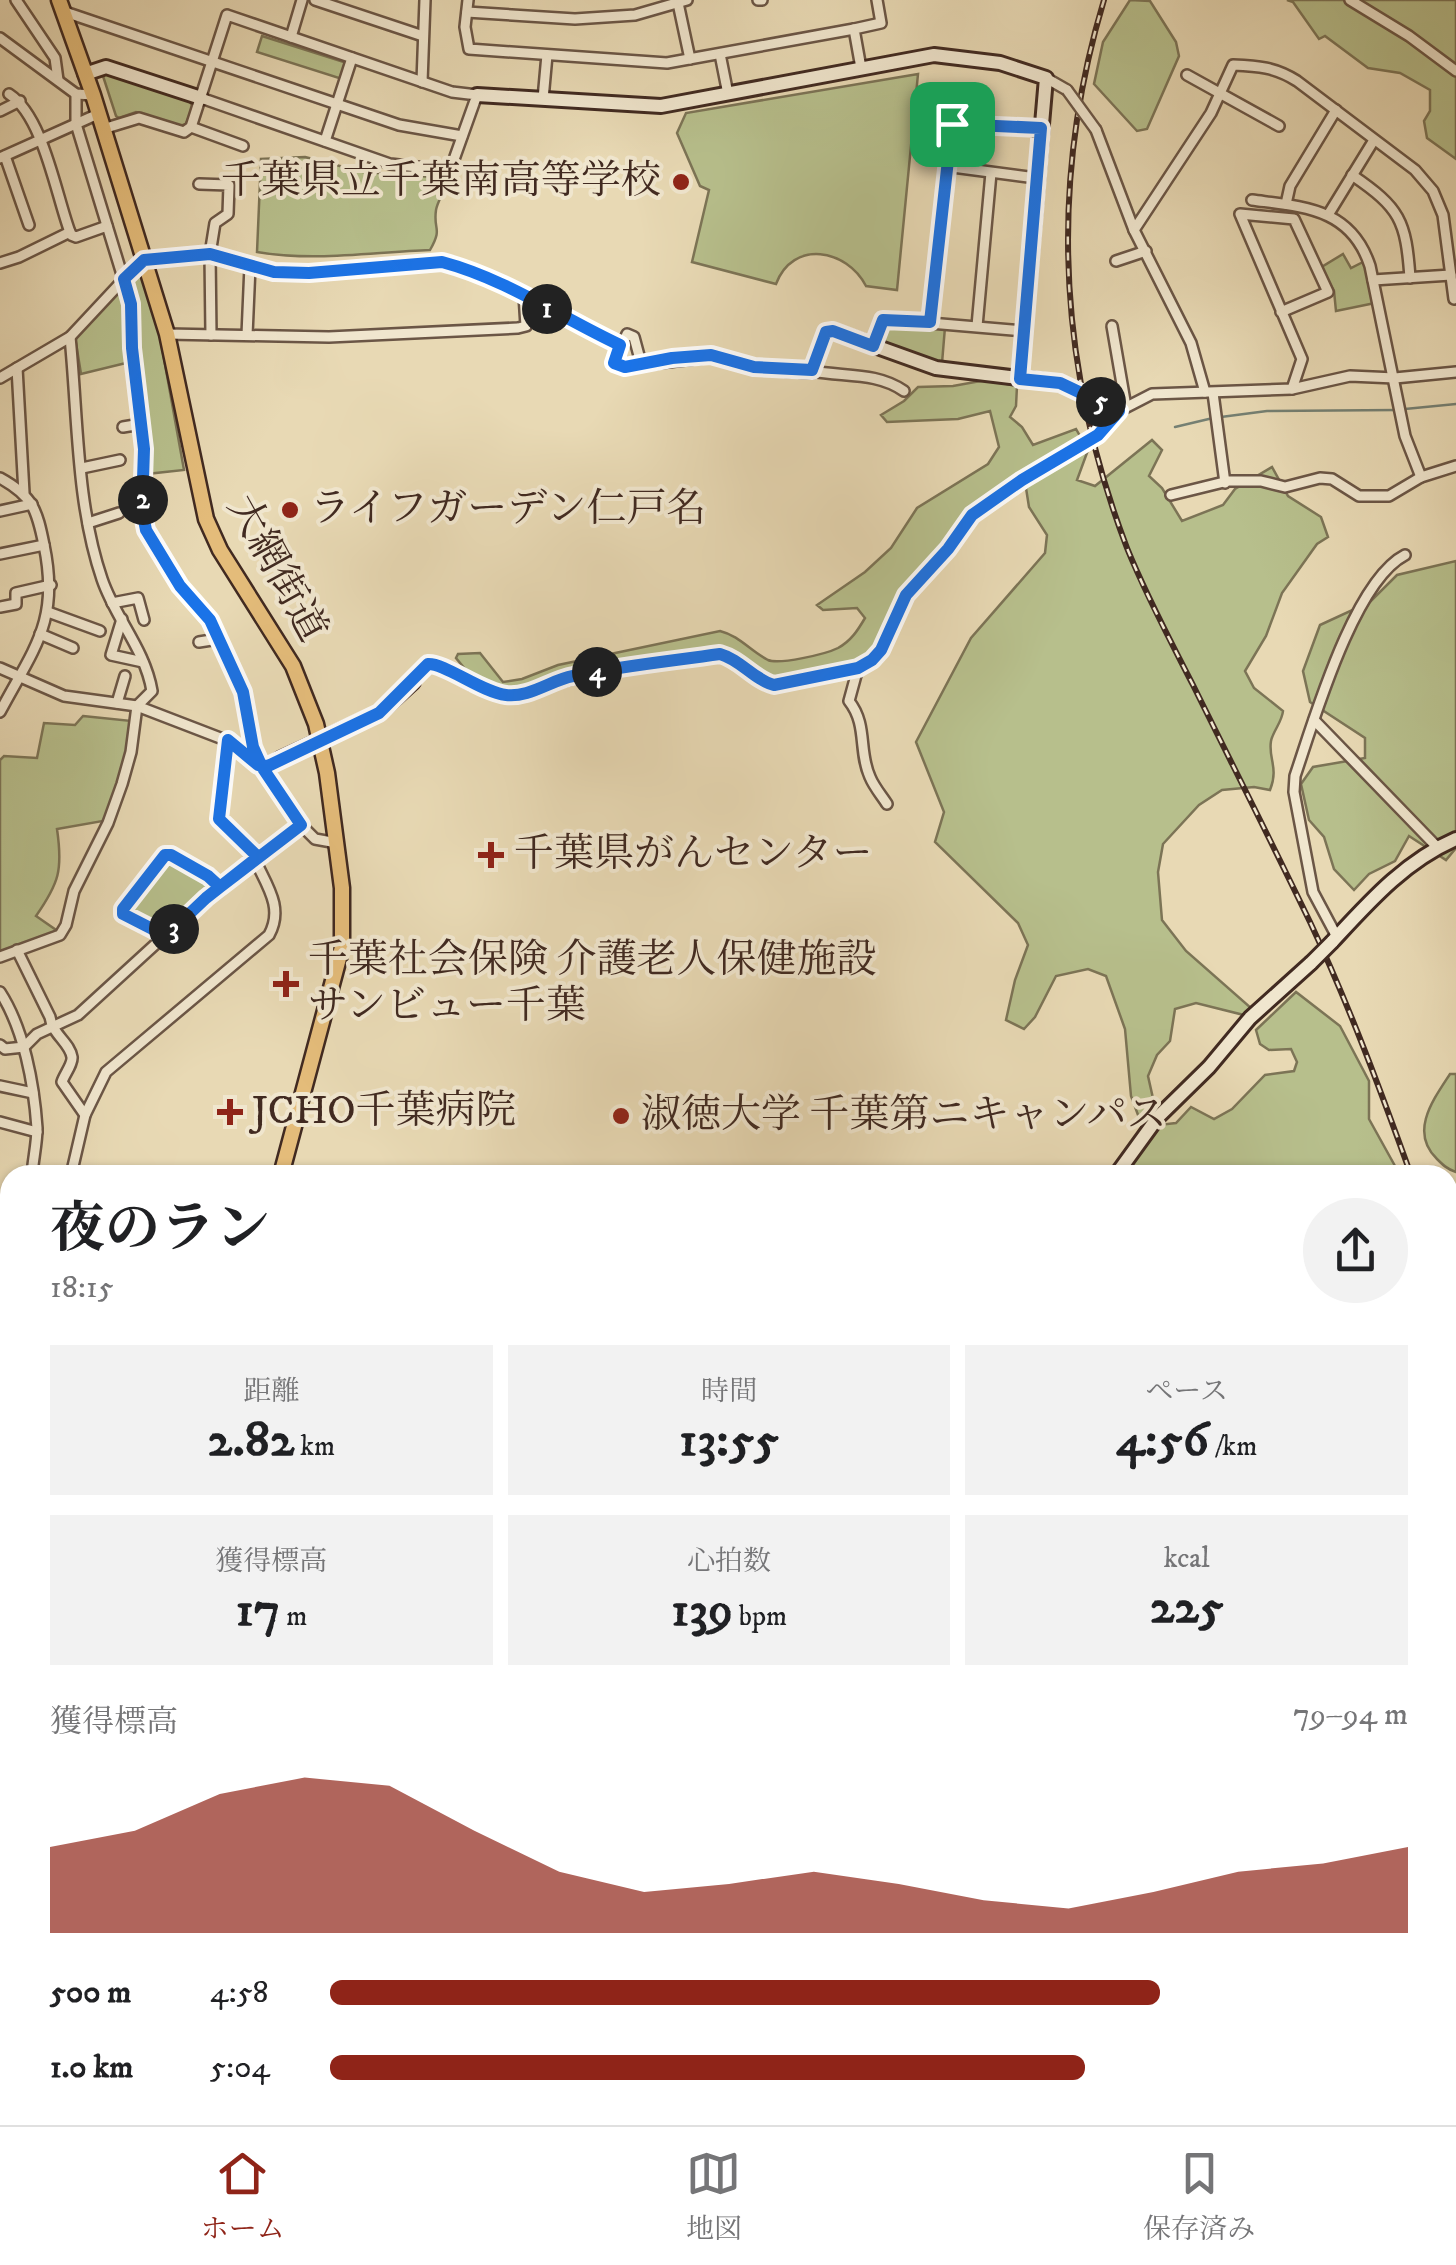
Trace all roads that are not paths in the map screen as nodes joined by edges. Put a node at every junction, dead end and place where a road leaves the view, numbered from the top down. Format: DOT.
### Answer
graph roads {
  1 [pos="16,0"];
  2 [pos="302,0"];
  3 [pos="315,0"];
  4 [pos="425,0"];
  5 [pos="468,0"];
  6 [pos="877,0"];
  7 [pos="1350,0"];
  8 [pos="682,1"];
  9 [pos="61,5"];
  10 [pos="466,12"];
  11 [pos="854,29"];
  12 [pos="423,36"];
  13 [pos="291,37"];
  14 [pos="0,38"];
  15 [pos="547,54"];
  16 [pos="720,54"];
  17 [pos="352,58"];
  18 [pos="690,59"];
  19 [pos="212,61"];
  20 [pos="861,68"];
  21 [pos="1456,71"];
  22 [pos="85,74"];
  23 [pos="1187,75"];
  24 [pos="1046,78"];
  25 [pos="58,80"];
  26 [pos="422,82"];
  27 [pos="1220,93"];
  28 [pos="9,94"];
  29 [pos="76,94"];
  30 [pos="728,94"];
  31 [pos="93,95"];
  32 [pos="477,95"];
  33 [pos="200,98"];
  34 [pos="543,99"];
  35 [pos="20,101"];
  36 [pos="338,105"];
  37 [pos="1336,110"];
  38 [pos="0,112"];
  39 [pos="98,114"];
  40 [pos="76,124"];
  41 [pos="191,126"];
  42 [pos="1279,126"];
  43 [pos="1041,128"];
  44 [pos="103,129"];
  45 [pos="462,136"];
  46 [pos="40,140"];
  47 [pos="1374,140"];
  48 [pos="325,142"];
  49 [pos="242,146"];
  50 [pos="2,157"];
  51 [pos="945,166"];
  52 [pos="990,173"];
  53 [pos="1352,175"];
  54 [pos="1036,178"];
  55 [pos="200,184"];
  56 [pos="1252,200"];
  57 [pos="1286,204"];
  58 [pos="1328,215"];
  59 [pos="29,224"];
  60 [pos="107,226"];
  61 [pos="1134,230"];
  62 [pos="70,232"];
  63 [pos="1146,251"];
  64 [pos="210,254"];
  65 [pos="1,259"];
  66 [pos="144,260"];
  67 [pos="1116,261"];
  68 [pos="250,266"];
  69 [pos="1451,275"];
  70 [pos="1410,278"];
  71 [pos="124,279"];
  72 [pos="1374,280"];
  73 [pos="524,295"];
  74 [pos="1454,300"];
  75 [pos="1281,312"];
  76 [pos="930,322"];
  77 [pos="977,326"];
  78 [pos="1112,326"];
  79 [pos="1024,331"];
  80 [pos="167,334"];
  81 [pos="211,335"];
  82 [pos="247,335"];
  83 [pos="70,337"];
  84 [pos="620,345"];
  85 [pos="873,346"];
  86 [pos="642,363"];
  87 [pos="17,368"];
  88 [pos="812,370"];
  89 [pos="1456,372"];
  90 [pos="0,378"];
  91 [pos="1395,378"];
  92 [pos="1020,379"];
  93 [pos="1292,389"];
  94 [pos="904,392"];
  95 [pos="1209,392"];
  96 [pos="1123,409"];
  97 [pos="141,424"];
  98 [pos="123,427"];
  99 [pos="120,460"];
  100 [pos="1456,466"];
  101 [pos="82,468"];
  102 [pos="1421,477"];
  103 [pos="0,478"];
  104 [pos="1225,482"];
  105 [pos="24,493"];
  106 [pos="1170,495"];
  107 [pos="32,504"];
  108 [pos="0,511"];
  109 [pos="119,513"];
  110 [pos="88,523"];
  111 [pos="44,545"];
  112 [pos="0,554"];
  113 [pos="1405,555"];
  114 [pos="51,586"];
  115 [pos="194,602"];
  116 [pos="112,603"];
  117 [pos="180,606"];
  118 [pos="0,607"];
  119 [pos="48,612"];
  120 [pos="122,619"];
  121 [pos="144,620"];
  122 [pos="100,631"];
  123 [pos="40,634"];
  124 [pos="218,639"];
  125 [pos="199,642"];
  126 [pos="73,648"];
  127 [pos="143,662"];
  128 [pos="0,668"];
  129 [pos="858,668"];
  130 [pos="21,675"];
  131 [pos="125,676"];
  132 [pos="412,682"];
  133 [pos="117,703"];
  134 [pos="137,706"];
  135 [pos="0,712"];
  136 [pos="1314,720"];
  137 [pos="320,739"];
  138 [pos="228,740"];
  139 [pos="280,759"];
  140 [pos="262,767"];
  141 [pos="888,804"];
  142 [pos="301,825"];
  143 [pos="1456,840"];
  144 [pos="338,843"];
  145 [pos="1438,848"];
  146 [pos="257,858"];
  147 [pos="220,887"];
  148 [pos="166,936"];
  149 [pos="1335,940"];
  150 [pos="17,950"];
  151 [pos="0,957"];
  152 [pos="0,992"];
  153 [pos="51,1028"];
  154 [pos="24,1048"];
  155 [pos="2,1049"];
  156 [pos="0,1086"];
  157 [pos="33,1093"];
  158 [pos="86,1115"];
  159 [pos="0,1122"];
  160 [pos="37,1132"];
  161 [pos="33,1165"];
  162 [pos="74,1165"];
  163 [pos="284,1165"];
  164 [pos="1123,1165"];
  165 [pos="0,1620"];
  166 [pos="0,1638"];
  1 -- 25 [label="street"];
  2 -- 13 [label="street"];
  3 -- 12 [label="street"];
  4 -- 12 [label="street"];
  5 -- 10 [label="street"];
  6 -- 11 [label="street"];
  7 -- 21 [label="street"];
  8 -- 10 [label="street"];
  8 -- 18 [label="street"];
  9 -- 19 [label="street"];
  9 -- 22 [label="main road, 大網街道"];
  10 -- 15 [label="street"];
  11 -- 16 [label="street"];
  11 -- 20 [label="street"];
  12 -- 26 [label="street"];
  13 -- 17 [label="street"];
  13 -- 19 [label="street"];
  14 -- 25 [label="street"];
  15 -- 18 [label="street"];
  15 -- 34 [label="street"];
  16 -- 18 [label="street"];
  16 -- 30 [label="street"];
  17 -- 26 [label="street"];
  17 -- 36 [label="street"];
  19 -- 33 [label="street"];
  19 -- 36 [label="street"];
  20 -- 24 [label="street"];
  20 -- 30 [label="street"];
  22 -- 31 [label="main road, 大網街道"];
  22 -- 33 [label="street"];
  23 -- 27 [label="street"];
  24 -- 43 [label="street"];
  24 -- 61 [label="street, bridge"];
  25 -- 29 [label="street"];
  26 -- 32 [label="street"];
  27 -- 37 [label="street"];
  27 -- 42 [label="street"];
  27 -- 61 [label="street"];
  28 -- 35 [label="street"];
  29 -- 31 [label="street"];
  29 -- 40 [label="street"];
  30 -- 34 [label="street"];
  31 -- 39 [label="main road, 大網街道"];
  32 -- 34 [label="street"];
  32 -- 45 [label="street"];
  33 -- 41 [label="street"];
  33 -- 48 [label="street"];
  35 -- 38 [label="street"];
  35 -- 46 [label="street"];
  36 -- 45 [label="street"];
  36 -- 48 [label="street"];
  37 -- 47 [label="street"];
  37 -- 57 [label="street"];
  39 -- 40 [label="street"];
  39 -- 44 [label="main road, 大網街道"];
  40 -- 46 [label="street"];
  40 -- 60 [label="street"];
  41 -- 44 [label="street"];
  41 -- 49 [label="street"];
  43 -- 51 [label="street"];
  43 -- 54 [label="street"];
  44 -- 66 [label="main road, 大網街道"];
  45 -- 48 [label="street"];
  46 -- 50 [label="street"];
  46 -- 62 [label="street"];
  47 -- 53 [label="street"];
  47 -- 69 [label="street"];
  50 -- 59 [label="street"];
  51 -- 52 [label="street"];
  51 -- 76 [label="street"];
  52 -- 54 [label="street"];
  52 -- 77 [label="street"];
  53 -- 58 [label="street"];
  53 -- 70 [label="street"];
  54 -- 79 [label="street"];
  55 -- 64 [label="street"];
  56 -- 57 [label="street"];
  57 -- 58 [label="street"];
  58 -- 72 [label="street"];
  60 -- 62 [label="street"];
  60 -- 71 [label="street"];
  61 -- 63 [label="street"];
  62 -- 65 [label="street"];
  63 -- 67 [label="street"];
  63 -- 95 [label="street"];
  64 -- 66 [label="street"];
  64 -- 68 [label="street"];
  64 -- 81 [label="street"];
  66 -- 71 [label="street"];
  66 -- 80 [label="main road, 大網街道"];
  68 -- 73 [label="street"];
  68 -- 82 [label="street"];
  69 -- 70 [label="street"];
  69 -- 74 [label="street"];
  70 -- 72 [label="street"];
  71 -- 83 [label="street"];
  71 -- 97 [label="street"];
  72 -- 91 [label="street"];
  73 -- 82 [label="street"];
  73 -- 84 [label="street"];
  75 -- 75 [label="street"];
  75 -- 93 [label="street"];
  76 -- 77 [label="street"];
  76 -- 85 [label="street"];
  77 -- 79 [label="street"];
  78 -- 96 [label="street"];
  79 -- 92 [label="street"];
  80 -- 81 [label="street"];
  80 -- 137 [label="main road, 大網街道"];
  81 -- 82 [label="street"];
  83 -- 87 [label="street"];
  83 -- 101 [label="street"];
  84 -- 86 [label="street"];
  84 -- 86 [label="street"];
  85 -- 88 [label="street"];
  85 -- 92 [label="street"];
  86 -- 88 [label="street"];
  87 -- 90 [label="street"];
  87 -- 105 [label="street"];
  88 -- 94 [label="street"];
  89 -- 91 [label="street"];
  91 -- 93 [label="street"];
  91 -- 102 [label="street"];
  92 -- 96 [label="street"];
  93 -- 95 [label="street"];
  95 -- 96 [label="street"];
  95 -- 104 [label="street"];
  96 -- 129 [label="street"];
  97 -- 98 [label="street"];
  97 -- 115 [label="street"];
  99 -- 101 [label="street"];
  100 -- 102 [label="street"];
  101 -- 110 [label="street"];
  102 -- 104 [label="street"];
  103 -- 105 [label="street"];
  104 -- 106 [label="street"];
  105 -- 107 [label="street"];
  107 -- 108 [label="street"];
  107 -- 111 [label="street"];
  109 -- 110 [label="street"];
  110 -- 116 [label="street"];
  111 -- 112 [label="street"];
  111 -- 114 [label="street"];
  113 -- 136 [label="street"];
  114 -- 118 [label="street"];
  114 -- 119 [label="street"];
  115 -- 117 [label="street"];
  115 -- 124 [label="street"];
  116 -- 120 [label="street"];
  116 -- 121 [label="street"];
  119 -- 122 [label="street"];
  119 -- 123 [label="street"];
  120 -- 127 [label="street"];
  120 -- 127 [label="street"];
  123 -- 126 [label="street"];
  123 -- 130 [label="street"];
  124 -- 125 [label="street"];
  124 -- 140 [label="street"];
  127 -- 134 [label="street"];
  128 -- 130 [label="street"];
  129 -- 132 [label="street"];
  129 -- 141 [label="street"];
  130 -- 133 [label="street"];
  130 -- 135 [label="street"];
  131 -- 133 [label="street"];
  132 -- 137 [label="street"];
  133 -- 134 [label="street"];
  134 -- 138 [label="street"];
  134 -- 150 [label="street"];
  136 -- 145 [label="street"];
  136 -- 149 [label="street"];
  137 -- 139 [label="street"];
  137 -- 144 [label="main road, 大網街道"];
  138 -- 140 [label="street"];
  138 -- 146 [label="street"];
  139 -- 140 [label="street"];
  140 -- 142 [label="street"];
  142 -- 144 [label="street"];
  142 -- 146 [label="street"];
  143 -- 145 [label="street"];
  144 -- 163 [label="main road, 大網街道"];
  145 -- 149 [label="street"];
  146 -- 147 [label="street"];
  146 -- 158 [label="street"];
  147 -- 148 [label="street"];
  147 -- 148 [label="street"];
  148 -- 153 [label="street"];
  149 -- 164 [label="street, bridge"];
  150 -- 151 [label="street"];
  150 -- 153 [label="street"];
  152 -- 154 [label="street"];
  153 -- 154 [label="street"];
  153 -- 158 [label="street"];
  154 -- 155 [label="street"];
  154 -- 157 [label="street"];
  156 -- 157 [label="street"];
  157 -- 160 [label="street"];
  158 -- 162 [label="street"];
  159 -- 160 [label="street"];
  160 -- 161 [label="street"];
  165 -- 166 [label="street"];
}
